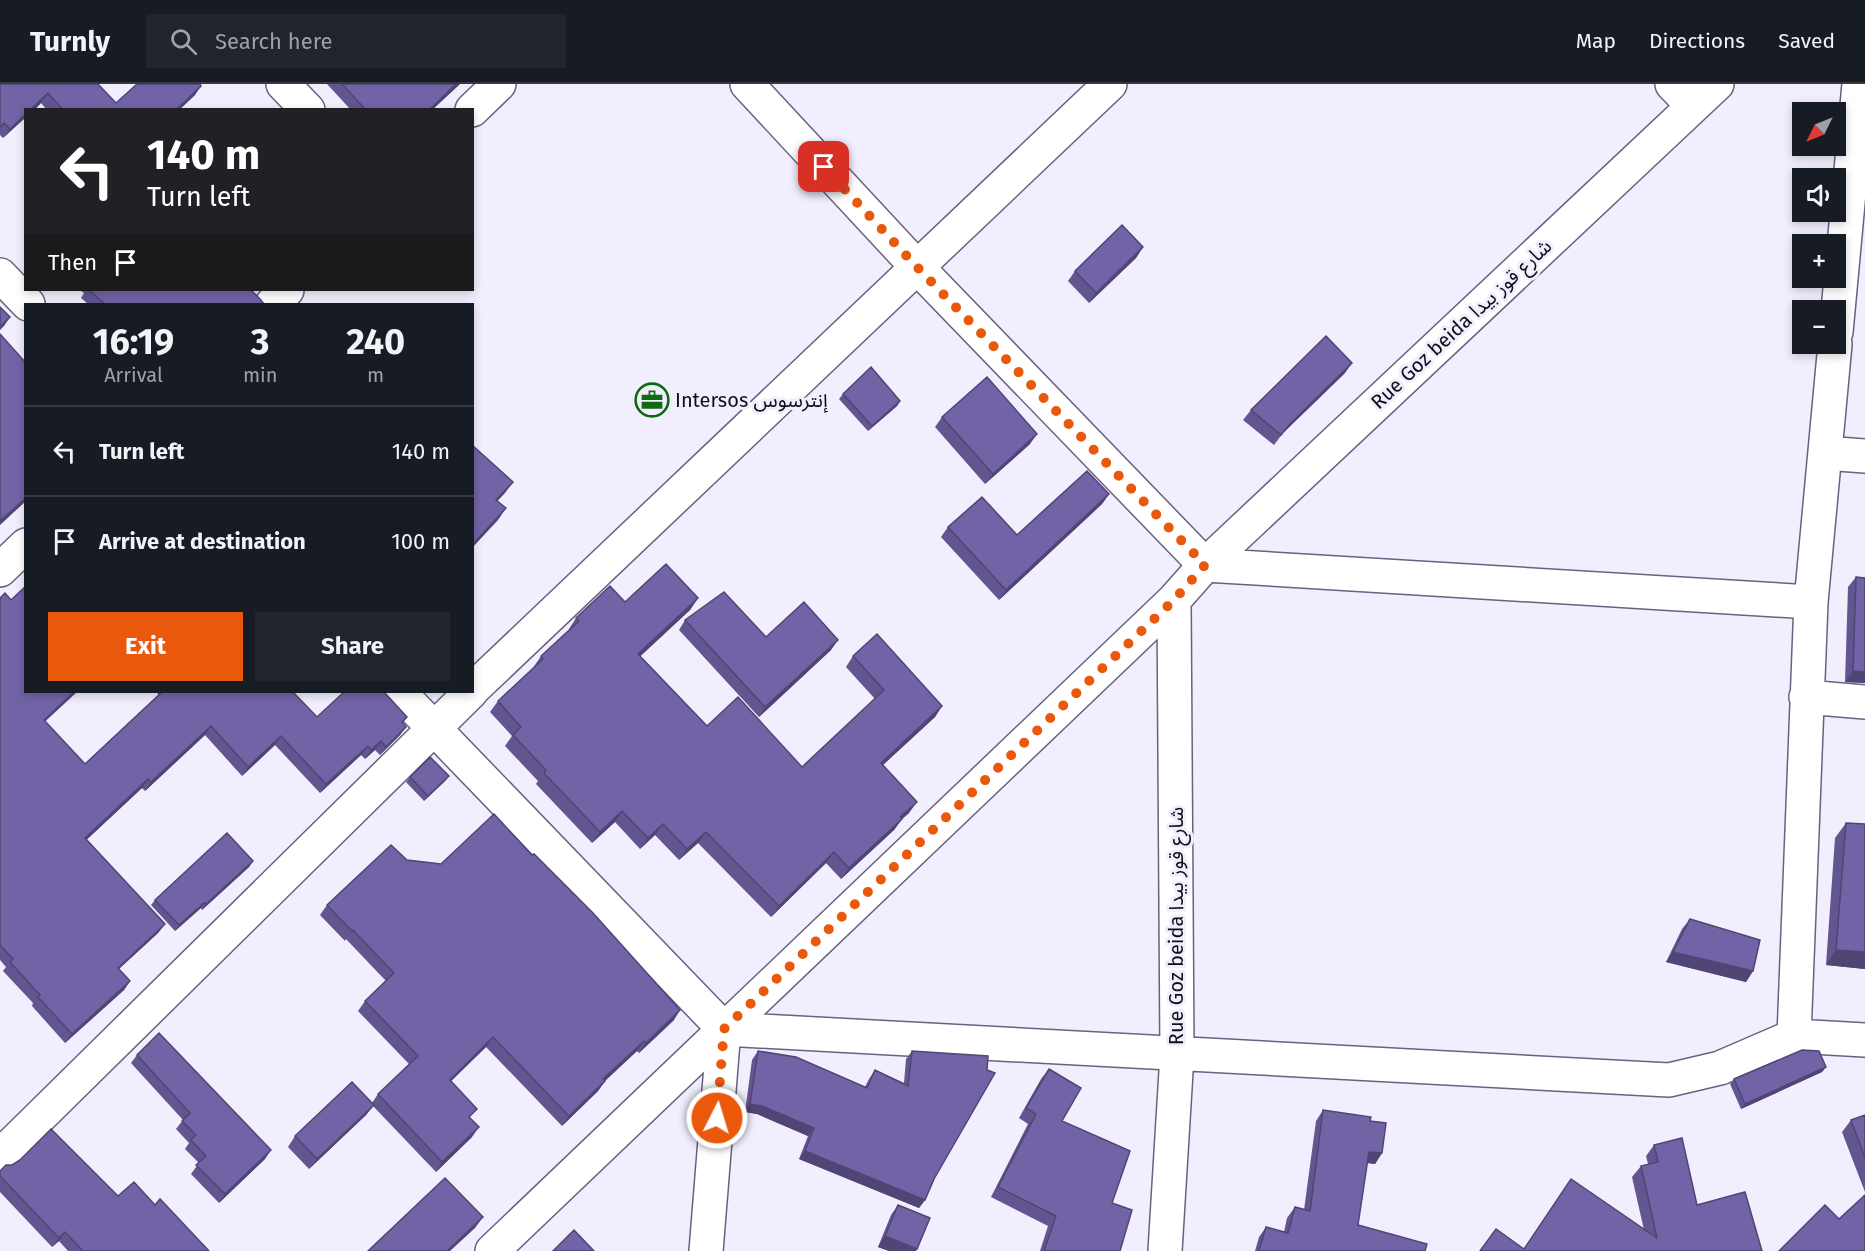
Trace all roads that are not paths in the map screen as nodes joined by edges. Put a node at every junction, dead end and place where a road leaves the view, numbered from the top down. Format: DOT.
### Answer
graph roads {
  1 [pos="283,84"];
  2 [pos="499,84"];
  3 [pos="747,84"];
  4 [pos="1110,84"];
  5 [pos="1717,84"];
  6 [pos="1859,84"];
  7 [pos="1683,95"];
  8 [pos="306,108"];
  9 [pos="474,108"];
  10 [pos="917,267"];
  11 [pos="0,275"];
  12 [pos="286,291"];
  13 [pos="1839,300"];
  14 [pos="27,303"];
  15 [pos="273,303"];
  16 [pos="1834,354"];
  17 [pos="1825,453"];
  18 [pos="1865,456"];
  19 [pos="24,546"];
  20 [pos="1205,565"];
  21 [pos="0,570"];
  22 [pos="1174,600"];
  23 [pos="1810,602"];
  24 [pos="474,689"];
  25 [pos="400,693"];
  26 [pos="470,693"];
  27 [pos="1806,697"];
  28 [pos="1865,702"];
  29 [pos="434,727"];
  30 [pos="724,1029"];
  31 [pos="1794,1036"];
  32 [pos="1865,1040"];
  33 [pos="1177,1055"];
  34 [pos="0,1156"];
  35 [pos="492,1251"];
  36 [pos="706,1251"];
  37 [pos="1165,1251"];
  1 -- 8 [label="street"];
  2 -- 9 [label="street"];
  3 -- 10 [label="street"];
  4 -- 10 [label="street"];
  5 -- 7 [label="street, Rue Goz beida شارع قوز بيدا"];
  6 -- 13 [label="street"];
  7 -- 20 [label="street, Rue Goz beida شارع قوز بيدا"];
  10 -- 20 [label="street"];
  10 -- 24 [label="street"];
  11 -- 14 [label="street"];
  12 -- 15 [label="street"];
  16 -- 17 [label="street"];
  17 -- 18 [label="street"];
  17 -- 23 [label="street"];
  19 -- 21 [label="street"];
  20 -- 22 [label="street, Rue Goz beida شارع قوز بيدا"];
  20 -- 23 [label="street"];
  22 -- 30 [label="street, Rue Goz beida شارع قوز بيدا"];
  22 -- 33 [label="street, Rue Goz beida شارع قوز بيدا"];
  23 -- 27 [label="street"];
  25 -- 29 [label="street"];
  26 -- 29 [label="street"];
  27 -- 28 [label="street"];
  27 -- 31 [label="street"];
  29 -- 30 [label="street"];
  29 -- 34 [label="street"];
  30 -- 33 [label="street"];
  30 -- 35 [label="street, Rue Goz beida شارع قوز بيدا"];
  30 -- 36 [label="street"];
  31 -- 32 [label="street"];
  31 -- 33 [label="street"];
  33 -- 37 [label="street, Rue Goz beida شارع قوز بيدا"];
}
